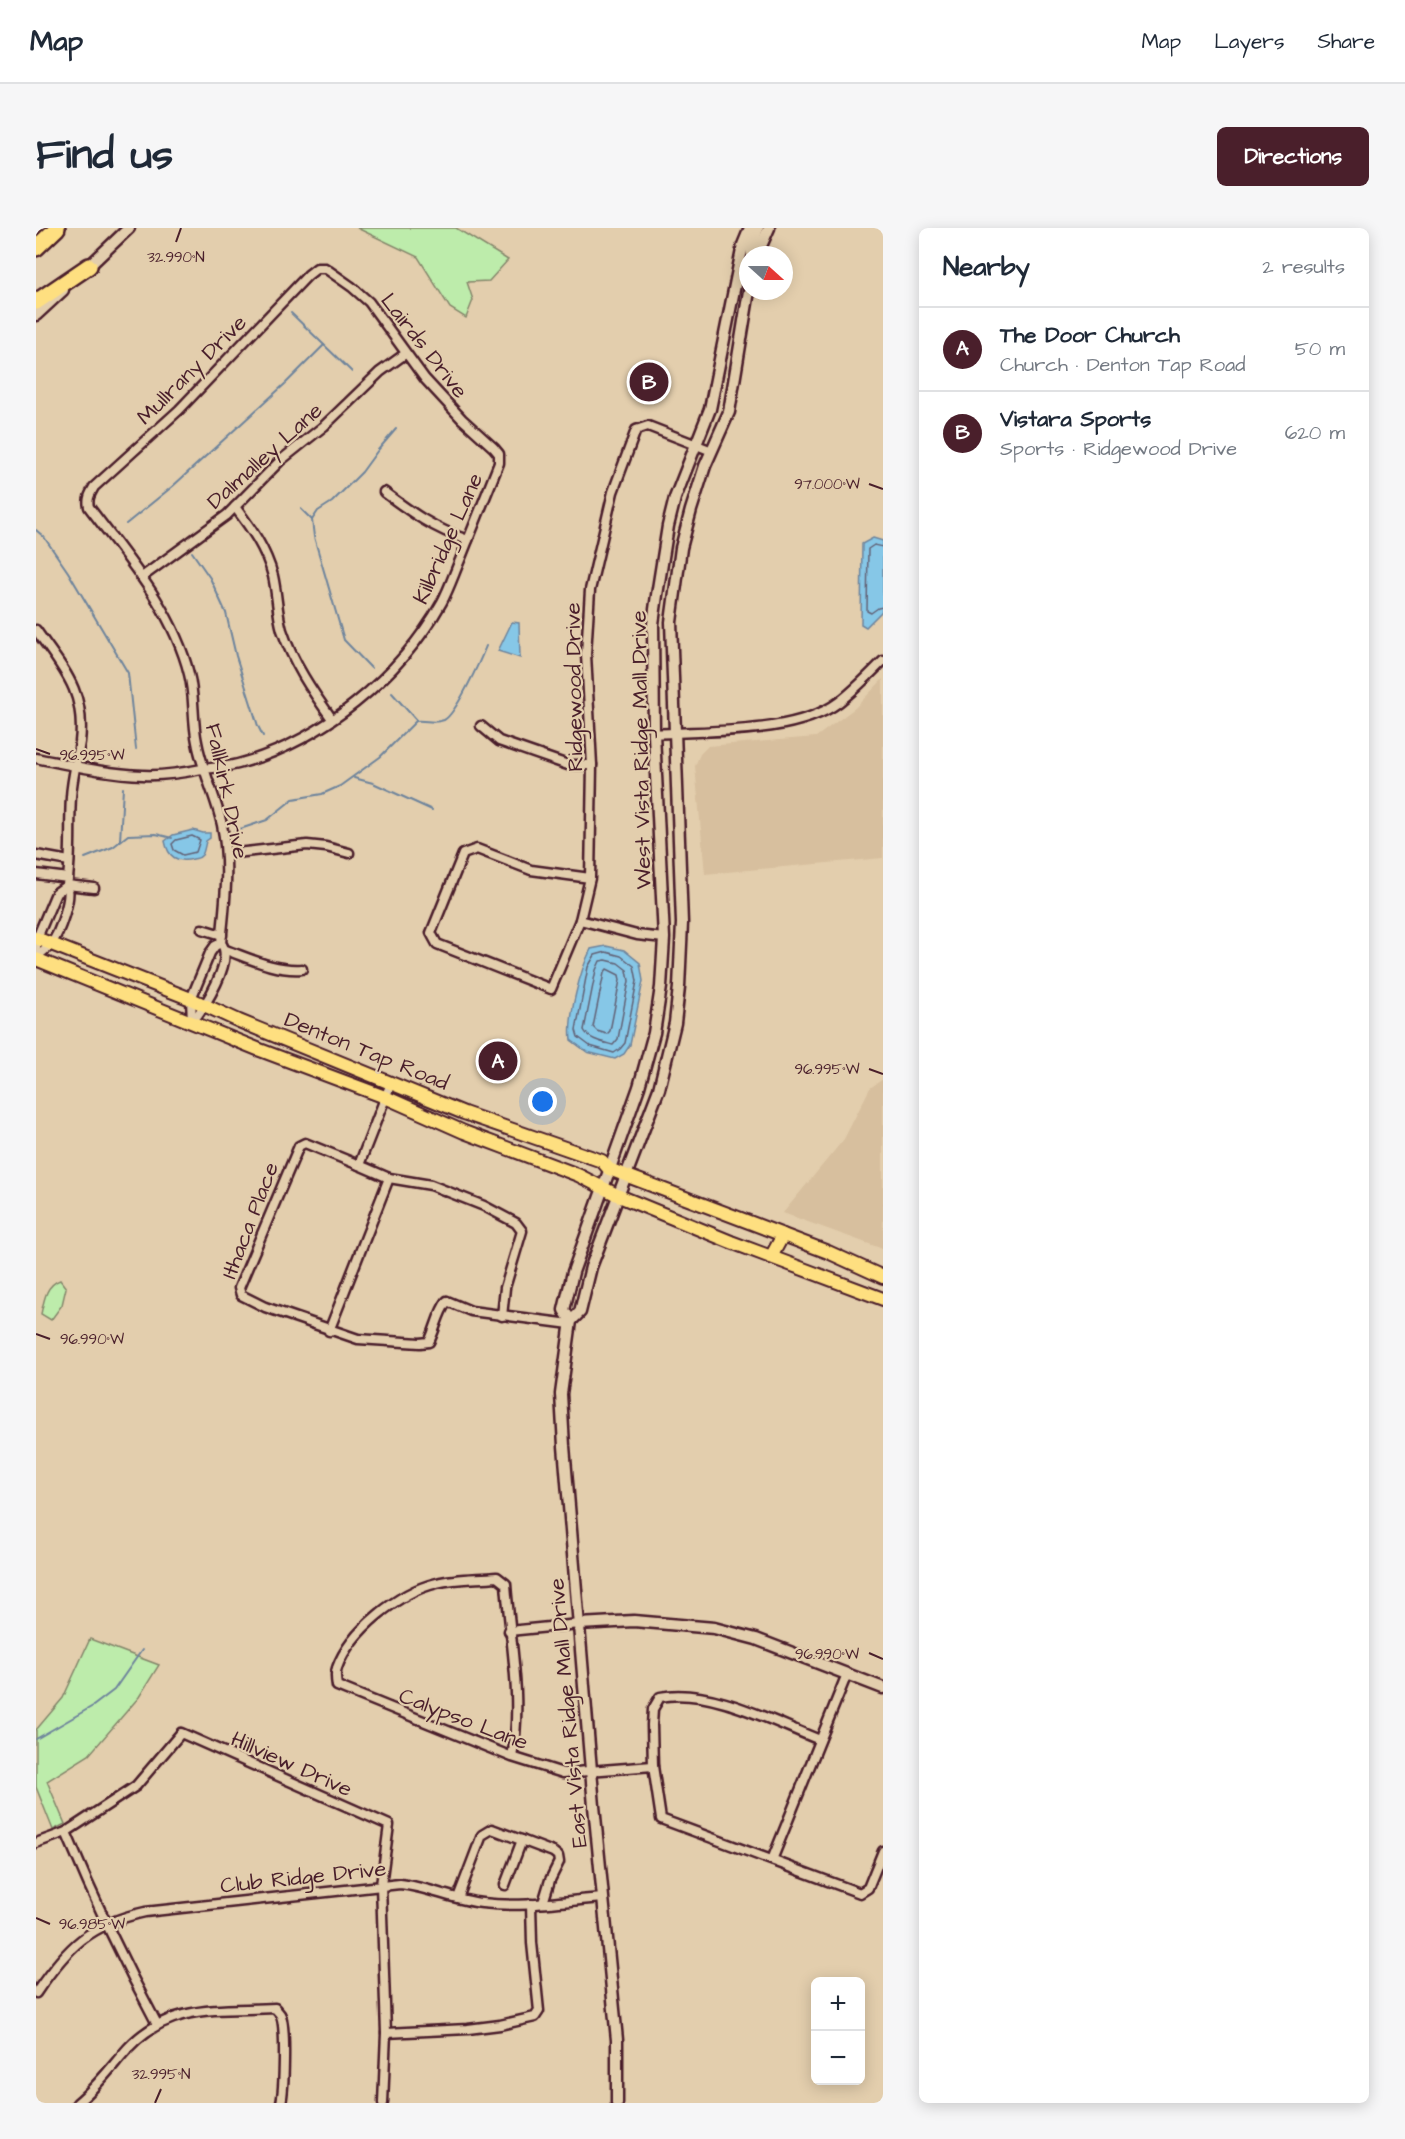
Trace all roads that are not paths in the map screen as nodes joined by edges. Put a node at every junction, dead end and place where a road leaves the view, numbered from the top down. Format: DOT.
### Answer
graph roads {
  1 [pos="57,228"];
  2 [pos="129,228"];
  3 [pos="750,228"];
  4 [pos="759,228"];
  5 [pos="769,228"];
  6 [pos="751,246"];
  7 [pos="761,246"];
  8 [pos="36,248"];
  9 [pos="89,266"];
  10 [pos="317,268"];
  11 [pos="746,300"];
  12 [pos="36,302"];
  13 [pos="730,308"];
  14 [pos="36,315"];
  15 [pos="405,354"];
  16 [pos="736,359"];
  17 [pos="696,444"];
  18 [pos="712,451"];
  19 [pos="499,454"];
  20 [pos="384,492"];
  21 [pos="89,495"];
  22 [pos="235,507"];
  23 [pos="468,540"];
  24 [pos="142,577"];
  25 [pos="36,630"];
  26 [pos="883,661"];
  27 [pos="332,719"];
  28 [pos="481,726"];
  29 [pos="674,733"];
  30 [pos="654,734"];
  31 [pos="36,758"];
  32 [pos="592,765"];
  33 [pos="75,766"];
  34 [pos="204,769"];
  35 [pos="227,854"];
  36 [pos="350,854"];
  37 [pos="36,855"];
  38 [pos="69,861"];
  39 [pos="36,873"];
  40 [pos="590,878"];
  41 [pos="67,881"];
  42 [pos="94,888"];
  43 [pos="580,920"];
  44 [pos="202,929"];
  45 [pos="664,938"];
  46 [pos="36,941"];
  47 [pos="223,942"];
  48 [pos="51,944"];
  49 [pos="682,948"];
  50 [pos="36,958"];
  51 [pos="302,969"];
  52 [pos="191,999"];
  53 [pos="205,1006"];
  54 [pos="192,1022"];
  55 [pos="391,1083"];
  56 [pos="385,1097"];
  57 [pos="359,1165"];
  58 [pos="609,1169"];
  59 [pos="626,1175"];
  60 [pos="389,1178"];
  61 [pos="602,1187"];
  62 [pos="619,1196"];
  63 [pos="783,1235"];
  64 [pos="771,1257"];
  65 [pos="883,1277"];
  66 [pos="883,1299"];
  67 [pos="502,1316"];
  68 [pos="570,1322"];
  69 [pos="329,1330"];
  70 [pos="579,1624"];
  71 [pos="509,1630"];
  72 [pos="848,1674"];
  73 [pos="883,1688"];
  74 [pos="820,1740"];
  75 [pos="512,1756"];
  76 [pos="653,1766"];
  77 [pos="591,1772"];
  78 [pos="66,1832"];
  79 [pos="522,1840"];
  80 [pos="36,1843"];
  81 [pos="883,1851"];
  82 [pos="772,1860"];
  83 [pos="381,1885"];
  84 [pos="505,1885"];
  85 [pos="458,1898"];
  86 [pos="603,1898"];
  87 [pos="543,1903"];
  88 [pos="531,1904"];
  89 [pos="106,1923"];
  90 [pos="36,1993"];
  91 [pos="157,2024"];
  92 [pos="386,2033"];
  93 [pos="87,2096"];
  94 [pos="77,2103"];
  95 [pos="93,2103"];
  96 [pos="280,2103"];
  97 [pos="383,2103"];
  98 [pos="617,2103"];
  1 -- 8 [label="highway"];
  2 -- 9 [label="main road"];
  3 -- 13 [label="main road, West Vista Ridge Mall Drive"];
  4 -- 6 [label="main road"];
  5 -- 7 [label="main road"];
  9 -- 12 [label="highway"];
  9 -- 14 [label="main road"];
  10 -- 15 [label="street, Lairds Drive"];
  10 -- 21 [label="street, Mullrany Drive"];
  11 -- 16 [label="main road, West Vista Ridge Mall Drive"];
  13 -- 16 [label="main road"];
  13 -- 17 [label="main road, West Vista Ridge Mall Drive"];
  15 -- 19 [label="street, Lairds Drive"];
  15 -- 22 [label="street, Dalmalley Lane"];
  16 -- 18 [label="main road, West Vista Ridge Mall Drive"];
  17 -- 18 [label="street, Ridgewood Drive"];
  17 -- 30 [label="main road, West Vista Ridge Mall Drive"];
  17 -- 32 [label="street, Ridgewood Drive"];
  18 -- 29 [label="main road, West Vista Ridge Mall Drive"];
  19 -- 23 [label="street, Kilbridge Lane"];
  20 -- 23 [label="street"];
  21 -- 24 [label="street, Fallkirk Drive"];
  22 -- 24 [label="street, Dalmalley Lane"];
  22 -- 27 [label="street"];
  23 -- 27 [label="street, Kilbridge Lane"];
  24 -- 34 [label="street, Fallkirk Drive"];
  25 -- 33 [label="street"];
  26 -- 29 [label="street"];
  27 -- 34 [label="street, Kilbridge Lane"];
  28 -- 32 [label="street"];
  29 -- 30 [label="street"];
  29 -- 49 [label="main road, West Vista Ridge Mall Drive"];
  30 -- 45 [label="main road, West Vista Ridge Mall Drive"];
  31 -- 33 [label="street, Kilbridge Lane"];
  32 -- 40 [label="street, Ridgewood Drive"];
  33 -- 34 [label="street, Kilbridge Lane"];
  33 -- 38 [label="street"];
  34 -- 35 [label="street, Fallkirk Drive"];
  35 -- 36 [label="street"];
  35 -- 47 [label="street, Fallkirk Drive"];
  37 -- 38 [label="street"];
  38 -- 41 [label="street"];
  39 -- 41 [label="street"];
  40 -- 43 [label="street, Ridgewood Drive"];
  40 -- 43 [label="street, Ridgewood Drive"];
  41 -- 42 [label="street"];
  41 -- 46 [label="street"];
  41 -- 48 [label="street"];
  43 -- 45 [label="street"];
  44 -- 47 [label="street"];
  45 -- 49 [label="main road"];
  45 -- 58 [label="main road, West Vista Ridge Mall Drive"];
  46 -- 48 [label="main road, Denton Tap Road"];
  47 -- 51 [label="street"];
  47 -- 52 [label="street"];
  47 -- 53 [label="street, Fallkirk Drive"];
  48 -- 50 [label="street"];
  48 -- 52 [label="main road, Denton Tap Road"];
  49 -- 59 [label="main road, West Vista Ridge Mall Drive"];
  50 -- 54 [label="main road, Denton Tap Road"];
  52 -- 53 [label="main road, Denton Tap Road"];
  52 -- 54 [label="street"];
  53 -- 54 [label="street, Fallkirk Drive"];
  53 -- 55 [label="main road, Denton Tap Road"];
  54 -- 56 [label="main road, Denton Tap Road"];
  55 -- 56 [label="street"];
  55 -- 58 [label="main road, Denton Tap Road"];
  56 -- 57 [label="street"];
  56 -- 61 [label="main road, Denton Tap Road"];
  57 -- 60 [label="street"];
  57 -- 69 [label="street, Ithaca Place"];
  58 -- 59 [label="main road, Denton Tap Road"];
  58 -- 61 [label="main road, East Vista Ridge Mall Drive"];
  59 -- 62 [label="main road, East Vista Ridge Mall Drive"];
  59 -- 63 [label="main road, Denton Tap Road"];
  60 -- 67 [label="street"];
  60 -- 69 [label="street"];
  61 -- 62 [label="main road, Denton Tap Road"];
  61 -- 68 [label="main road, East Vista Ridge Mall Drive"];
  62 -- 64 [label="main road, Denton Tap Road"];
  62 -- 68 [label="main road, East Vista Ridge Mall Drive"];
  63 -- 64 [label="main road"];
  63 -- 65 [label="main road, Denton Tap Road"];
  64 -- 66 [label="main road, Denton Tap Road"];
  67 -- 68 [label="street, Ithaca Place"];
  67 -- 69 [label="street, Ithaca Place"];
  68 -- 70 [label="main road, East Vista Ridge Mall Drive"];
  70 -- 71 [label="street"];
  70 -- 72 [label="main road"];
  70 -- 77 [label="main road, East Vista Ridge Mall Drive"];
  71 -- 75 [label="street"];
  71 -- 75 [label="street, Calypso Lane"];
  72 -- 73 [label="main road"];
  72 -- 74 [label="street"];
  74 -- 76 [label="street"];
  74 -- 82 [label="street"];
  75 -- 77 [label="street, Calypso Lane"];
  76 -- 77 [label="street, Calypso Lane"];
  76 -- 82 [label="street"];
  77 -- 86 [label="main road, East Vista Ridge Mall Drive"];
  78 -- 80 [label="street"];
  78 -- 83 [label="street, Hillview Drive"];
  78 -- 89 [label="street"];
  79 -- 84 [label="street"];
  79 -- 85 [label="street"];
  79 -- 87 [label="street"];
  81 -- 82 [label="street"];
  83 -- 85 [label="street, Club Ridge Drive"];
  83 -- 89 [label="street, Club Ridge Drive"];
  83 -- 92 [label="street"];
  85 -- 88 [label="street, Club Ridge Drive"];
  86 -- 87 [label="street, Club Ridge Drive"];
  86 -- 98 [label="main road, East Vista Ridge Mall Drive"];
  87 -- 88 [label="street, Club Ridge Drive"];
  88 -- 92 [label="street"];
  89 -- 90 [label="street, Club Ridge Drive"];
  89 -- 91 [label="street"];
  91 -- 93 [label="street"];
  91 -- 96 [label="street"];
  92 -- 97 [label="street"];
  93 -- 94 [label="street"];
  93 -- 95 [label="street"];
}
